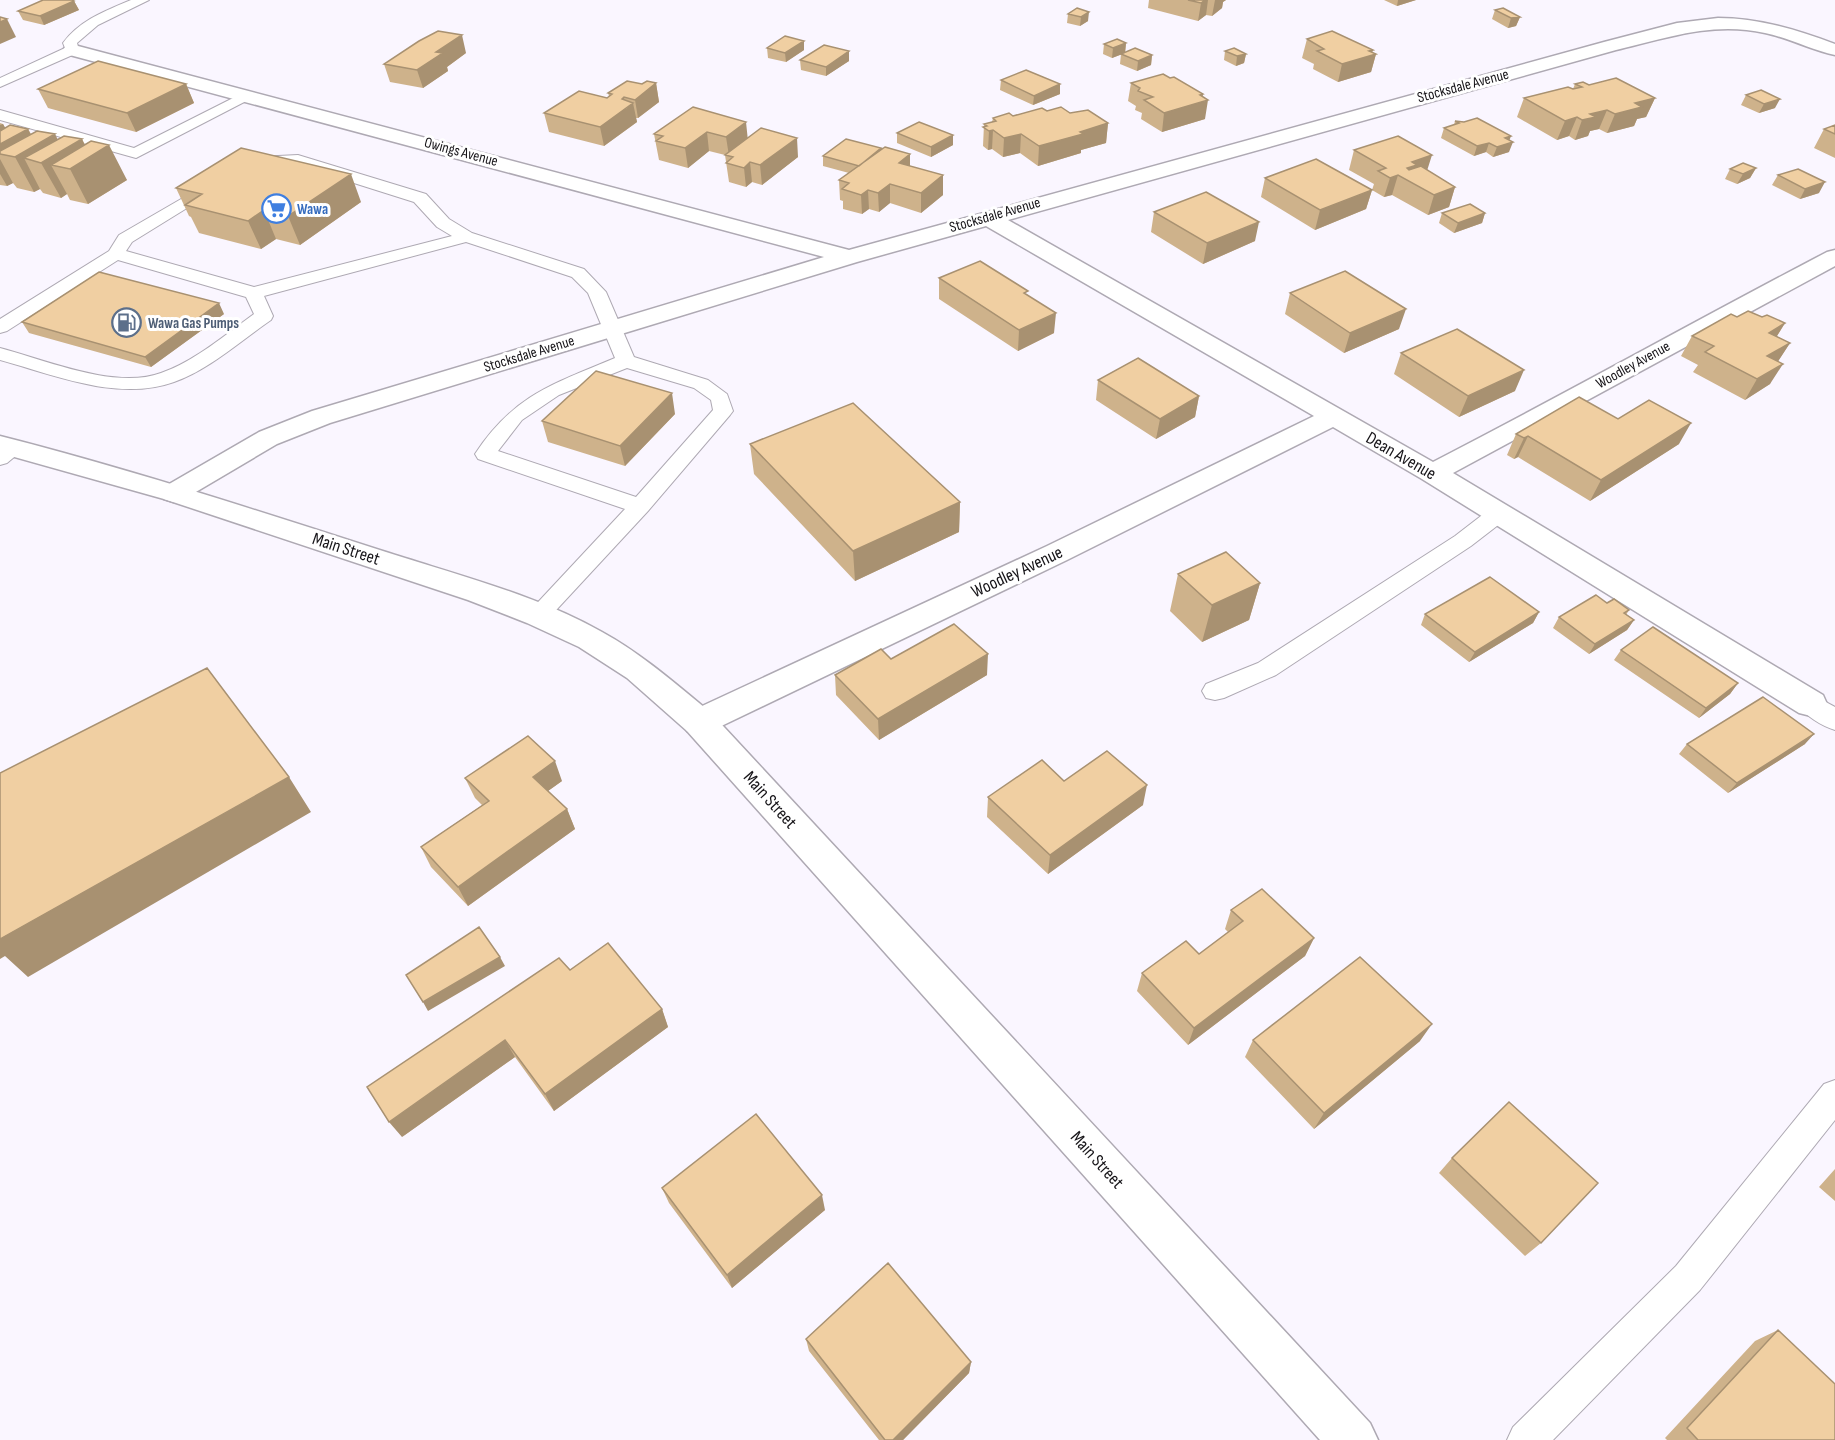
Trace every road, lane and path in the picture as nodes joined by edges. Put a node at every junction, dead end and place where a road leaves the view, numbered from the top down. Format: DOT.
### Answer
graph roads {
  1 [pos="142,0"];
  2 [pos="72,50"];
  3 [pos="1835,50"];
  4 [pos="0,83"];
  5 [pos="245,96"];
  6 [pos="0,115"];
  7 [pos="245,168"];
  8 [pos="225,180"];
  9 [pos="987,217"];
  10 [pos="466,237"];
  11 [pos="116,254"];
  12 [pos="849,257"];
  13 [pos="1835,257"];
  14 [pos="254,292"];
  15 [pos="0,327"];
  16 [pos="610,329"];
  17 [pos="0,354"];
  18 [pos="626,361"];
  19 [pos="1333,417"];
  20 [pos="5,450"];
  21 [pos="1432,473"];
  22 [pos="174,492"];
  23 [pos="640,506"];
  24 [pos="1498,514"];
  25 [pos="538,615"];
  26 [pos="1215,691"];
  27 [pos="1811,704"];
  28 [pos="1835,720"];
  29 [pos="699,722"];
  30 [pos="1835,1095"];
  31 [pos="1353,1440"];
  32 [pos="1526,1440"];
  1 -- 2 [label="lane"];
  2 -- 4 [label="lane"];
  2 -- 5 [label="street, Owings Avenue"];
  3 -- 9 [label="street, Stocksdale Avenue"];
  5 -- 6 [label="lane"];
  5 -- 12 [label="street, Owings Avenue"];
  7 -- 10 [label="lane"];
  8 -- 11 [label="lane"];
  9 -- 12 [label="street, Stocksdale Avenue"];
  9 -- 19 [label="street, Dean Avenue"];
  10 -- 14 [label="lane"];
  10 -- 16 [label="lane"];
  11 -- 14 [label="lane"];
  11 -- 15 [label="lane"];
  12 -- 16 [label="street, Stocksdale Avenue"];
  13 -- 21 [label="street, Woodley Avenue"];
  14 -- 17 [label="lane"];
  16 -- 18 [label="lane"];
  16 -- 22 [label="street, Stocksdale Avenue"];
  18 -- 23 [label="lane"];
  18 -- 23 [label="lane"];
  19 -- 21 [label="street, Dean Avenue"];
  19 -- 29 [label="street, Woodley Avenue"];
  20 -- 22 [label="street, Main Street"];
  21 -- 24 [label="street, Dean Avenue"];
  22 -- 25 [label="street, Main Street"];
  23 -- 25 [label="lane"];
  24 -- 26 [label="lane"];
  24 -- 27 [label="street, Dean Avenue"];
  25 -- 29 [label="street, Main Street"];
  27 -- 28 [label="lane"];
  29 -- 31 [label="street, Main Street"];
  30 -- 32 [label="lane"];
}
